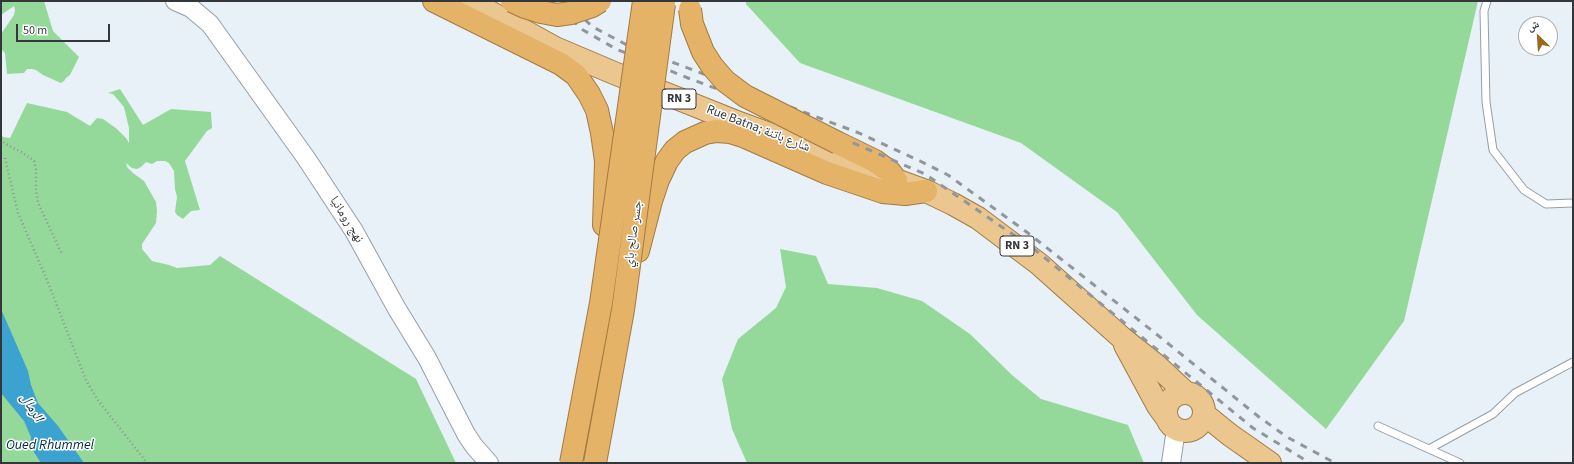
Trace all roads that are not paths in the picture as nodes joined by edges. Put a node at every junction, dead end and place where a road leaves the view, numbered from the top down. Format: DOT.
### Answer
graph roads {
  1 [pos="175,1"];
  2 [pos="434,1"];
  3 [pos="470,1"];
  4 [pos="512,1"];
  5 [pos="600,1"];
  6 [pos="1487,1"];
  7 [pos="657,2"];
  8 [pos="689,5"];
  9 [pos="896,180"];
  10 [pos="926,191"];
  11 [pos="1573,203"];
  12 [pos="601,303"];
  13 [pos="623,310"];
  14 [pos="1122,338"];
  15 [pos="1573,362"];
  16 [pos="1185,392"];
  17 [pos="1204,414"];
  18 [pos="1171,423"];
  19 [pos="1378,426"];
  20 [pos="1429,449"];
  21 [pos="489,463"];
  22 [pos="571,463"];
  23 [pos="595,463"];
  24 [pos="1171,463"];
  25 [pos="1270,463"];
  26 [pos="1460,463"];
  1 -- 21 [label="street, نهج رومانيا"];
  2 -- 12 [label="highway, bridge"];
  3 -- 9 [label="main road, Rue Batna; شارع باتنة / RN 3"];
  4 -- 5 [label="highway, bridge"];
  6 -- 11 [label="lane"];
  7 -- 12 [label="highway, bridge"];
  7 -- 13 [label="highway, جسر صالح باي, bridge"];
  8 -- 9 [label="highway, bridge"];
  9 -- 10 [label="main road, RN 3"];
  10 -- 13 [label="highway, bridge"];
  10 -- 14 [label="main road, RN 3"];
  12 -- 22 [label="highway, bridge"];
  13 -- 23 [label="highway, جسر صالح باي, bridge"];
  14 -- 16 [label="main road, RN 3"];
  14 -- 18 [label="main road, RN 3"];
  15 -- 20 [label="lane"];
  16 -- 17 [label="main road"];
  16 -- 18 [label="main road"];
  17 -- 18 [label="main road"];
  17 -- 25 [label="main road"];
  18 -- 24 [label="street"];
  19 -- 20 [label="lane"];
  20 -- 26 [label="lane"];
}
